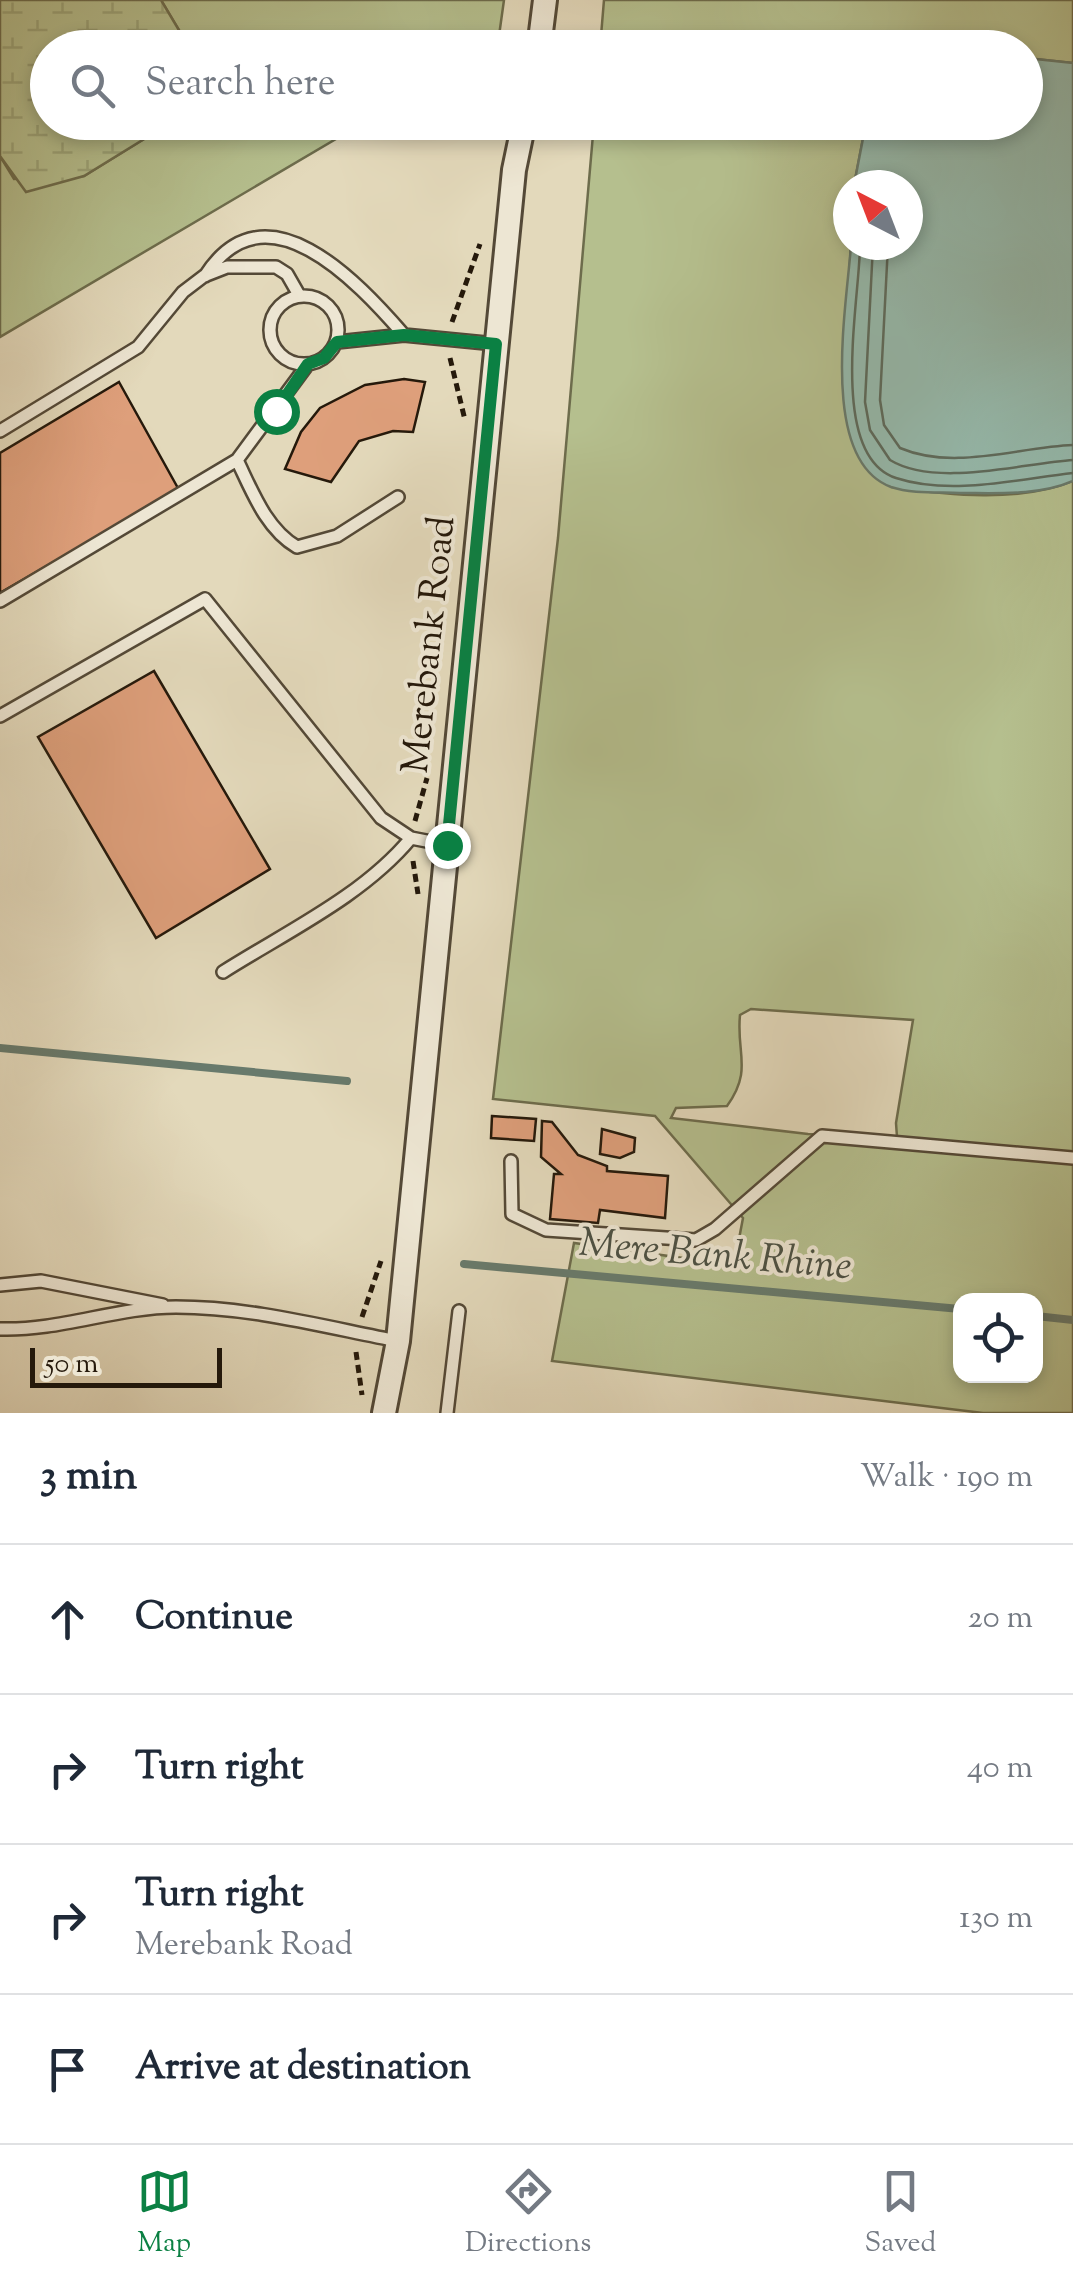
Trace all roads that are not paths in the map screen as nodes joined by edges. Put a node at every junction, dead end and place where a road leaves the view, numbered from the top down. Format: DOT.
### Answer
graph roads {
  1 [pos="545,0"];
  2 [pos="541,30"];
  3 [pos="520,140"];
  4 [pos="204,276"];
  5 [pos="300,296"];
  6 [pos="404,335"];
  7 [pos="337,342"];
  8 [pos="496,344"];
  9 [pos="308,364"];
  10 [pos="0,431"];
  11 [pos="237,460"];
  12 [pos="398,496"];
  13 [pos="0,602"];
  14 [pos="0,716"];
  15 [pos="411,838"];
  16 [pos="447,845"];
  17 [pos="223,972"];
  18 [pos="1073,1158"];
  19 [pos="511,1160"];
  20 [pos="0,1285"];
  21 [pos="172,1307"];
  22 [pos="459,1311"];
  23 [pos="0,1330"];
  24 [pos="398,1341"];
  25 [pos="384,1413"];
  26 [pos="447,1413"];
  1 -- 2 [label="street"];
  3 -- 8 [label="street, Merebank Road"];
  4 -- 5 [label="lane"];
  4 -- 6 [label="lane"];
  4 -- 10 [label="lane"];
  5 -- 7 [label="lane"];
  5 -- 9 [label="lane"];
  6 -- 7 [label="lane"];
  6 -- 8 [label="lane"];
  7 -- 9 [label="lane"];
  8 -- 16 [label="street, Merebank Road"];
  9 -- 11 [label="lane"];
  11 -- 12 [label="lane"];
  11 -- 13 [label="lane"];
  14 -- 15 [label="lane"];
  15 -- 16 [label="lane"];
  15 -- 17 [label="lane"];
  16 -- 24 [label="street, Merebank Road"];
  18 -- 19 [label="lane"];
  20 -- 21 [label="lane"];
  21 -- 23 [label="lane"];
  21 -- 24 [label="lane"];
  22 -- 26 [label="lane"];
  24 -- 25 [label="street, Merebank Road"];
}
